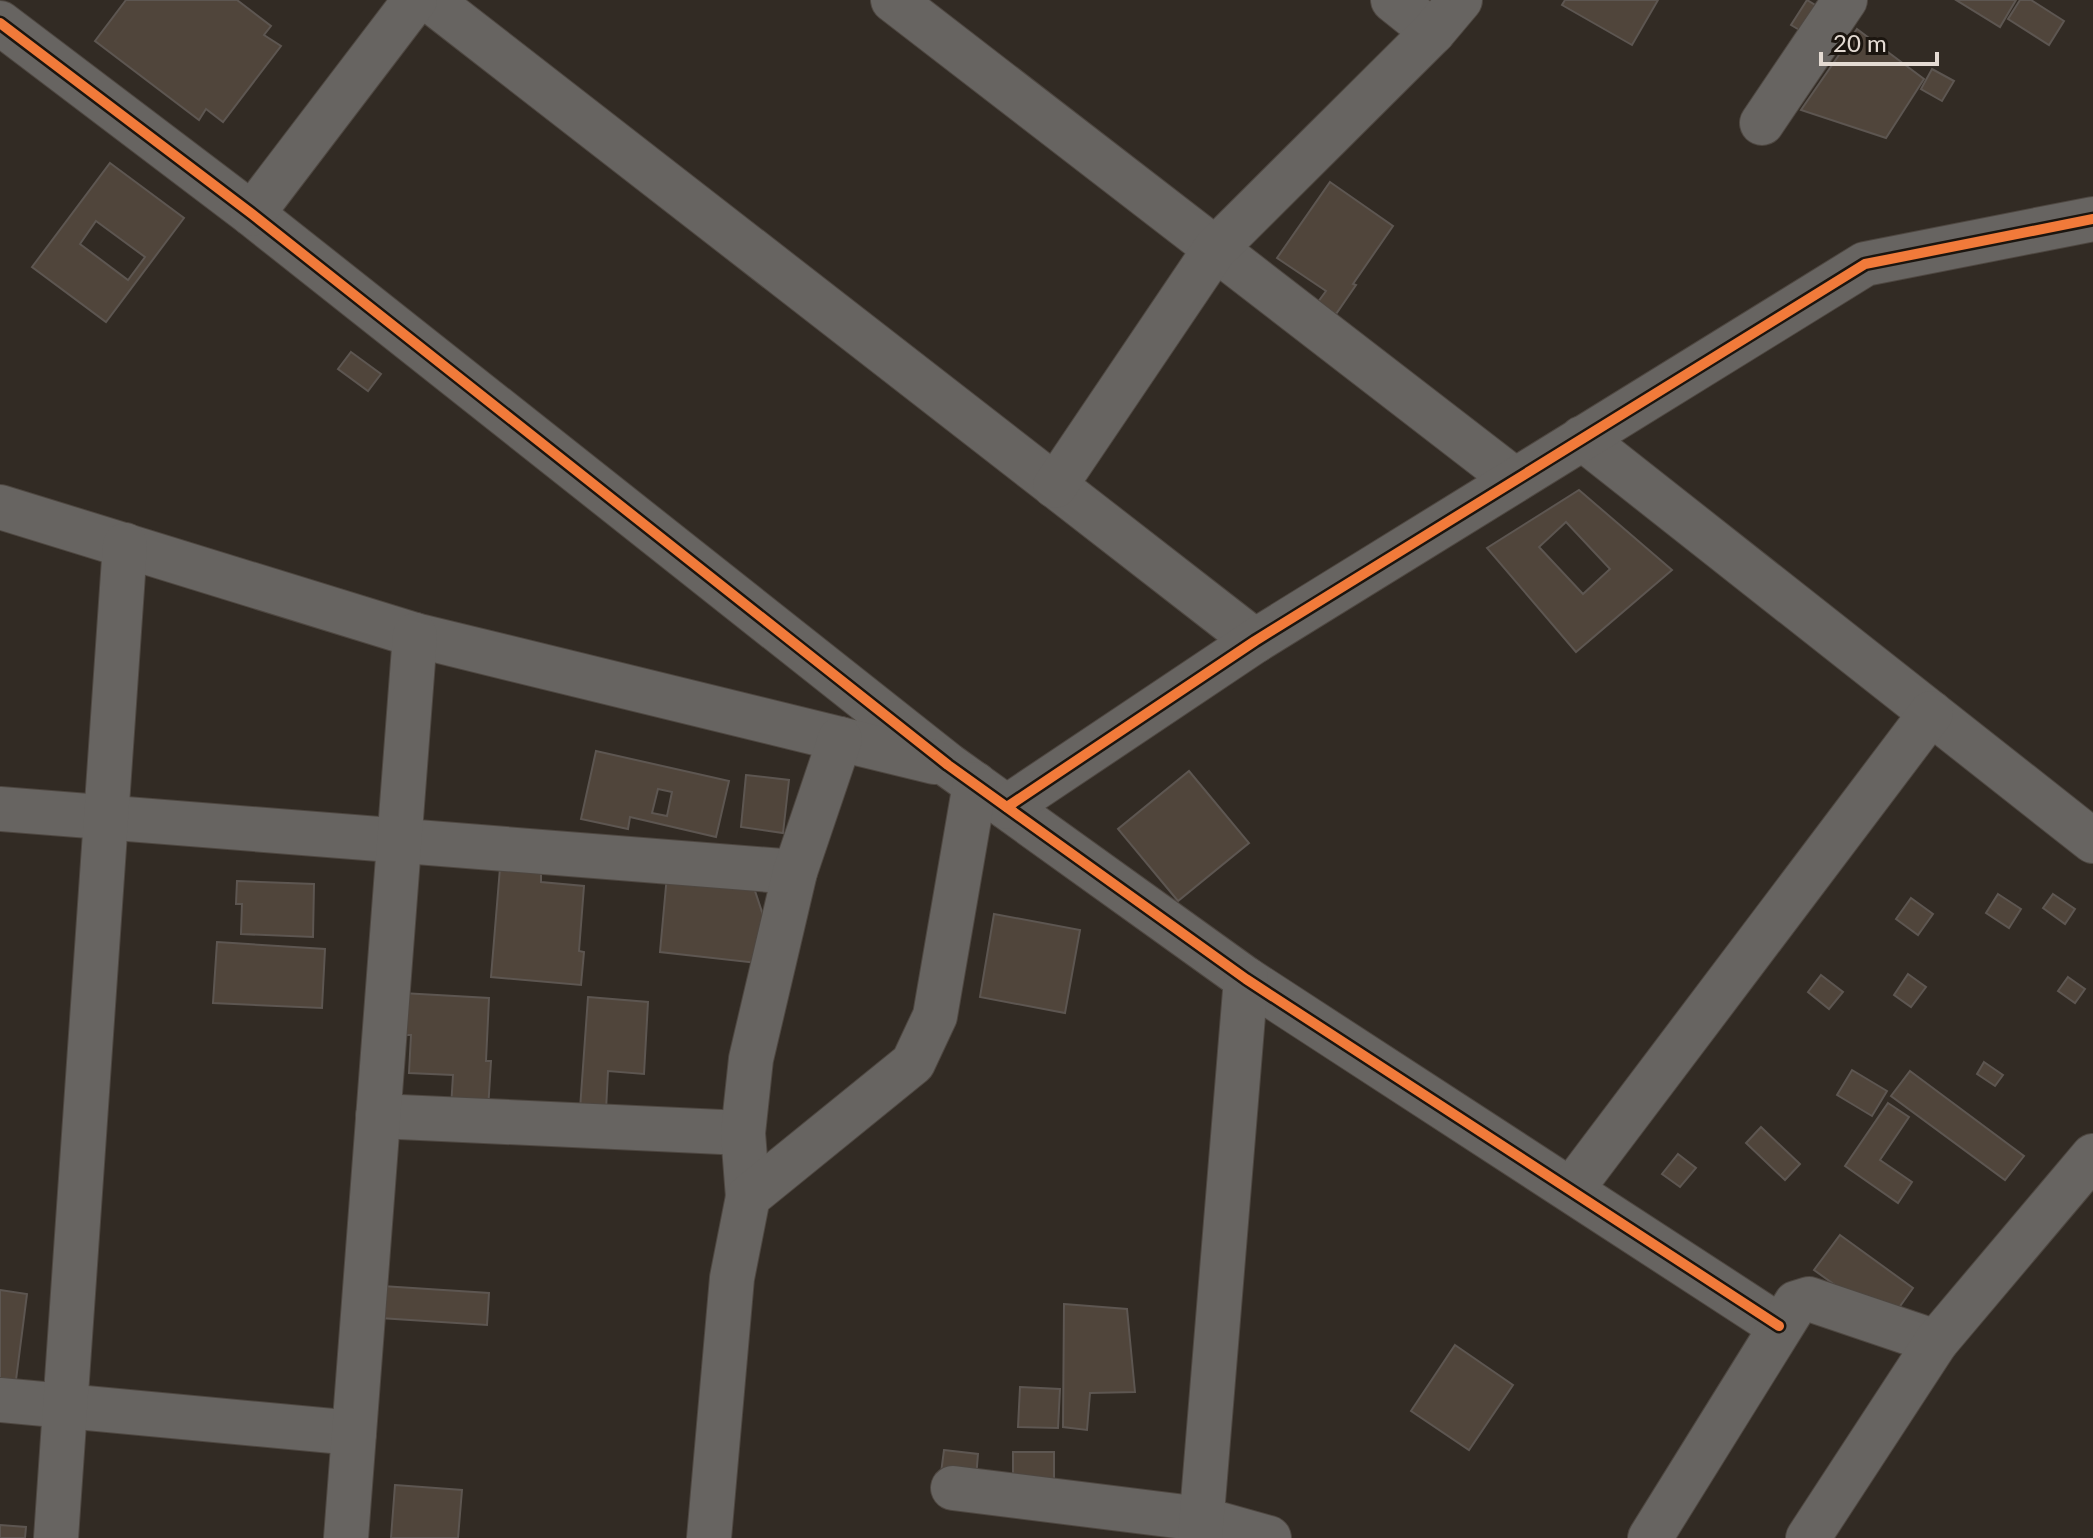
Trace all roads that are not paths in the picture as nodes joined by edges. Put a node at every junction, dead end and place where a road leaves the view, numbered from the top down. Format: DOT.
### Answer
graph roads {
  1 [pos="415,0"];
  2 [pos="430,0"];
  3 [pos="893,0"];
  4 [pos="1393,0"];
  5 [pos="1845,0"];
  6 [pos="1446,16"];
  7 [pos="0,23"];
  8 [pos="1762,123"];
  9 [pos="252,214"];
  10 [pos="2093,219"];
  11 [pos="1215,249"];
  12 [pos="1582,438"];
  13 [pos="1515,480"];
  14 [pos="1055,486"];
  15 [pos="0,507"];
  16 [pos="125,545"];
  17 [pos="415,635"];
  18 [pos="1255,641"];
  19 [pos="1931,713"];
  20 [pos="840,739"];
  21 [pos="977,785"];
  22 [pos="0,809"];
  23 [pos="106,818"];
  24 [pos="399,841"];
  25 [pos="2093,841"];
  26 [pos="795,872"];
  27 [pos="1246,979"];
  28 [pos="378,1116"];
  29 [pos="743,1133"];
  30 [pos="2093,1156"];
  31 [pos="1571,1190"];
  32 [pos="748,1197"];
  33 [pos="1779,1326"];
  34 [pos="1936,1342"];
  35 [pos="0,1400"];
  36 [pos="65,1406"];
  37 [pos="354,1433"];
  38 [pos="953,1488"];
  39 [pos="1200,1528"];
  40 [pos="56,1538"];
  41 [pos="346,1538"];
  42 [pos="709,1538"];
  43 [pos="1269,1538"];
  44 [pos="1650,1538"];
  45 [pos="1808,1538"];
  1 -- 9 [label="street"];
  2 -- 14 [label="street"];
  3 -- 11 [label="street"];
  4 -- 6 [label="street"];
  5 -- 8 [label="street"];
  6 -- 11 [label="street"];
  7 -- 9 [label="street"];
  9 -- 21 [label="street"];
  10 -- 12 [label="street"];
  11 -- 13 [label="street"];
  11 -- 14 [label="street"];
  12 -- 13 [label="street"];
  12 -- 19 [label="street"];
  13 -- 18 [label="street"];
  14 -- 18 [label="street"];
  15 -- 16 [label="street"];
  16 -- 17 [label="street"];
  16 -- 23 [label="street"];
  17 -- 20 [label="street"];
  17 -- 24 [label="street"];
  18 -- 21 [label="street"];
  19 -- 25 [label="street"];
  19 -- 31 [label="street"];
  20 -- 21 [label="street"];
  20 -- 26 [label="street"];
  21 -- 27 [label="street"];
  21 -- 32 [label="street"];
  22 -- 23 [label="street"];
  23 -- 24 [label="street"];
  23 -- 36 [label="street"];
  24 -- 26 [label="street"];
  24 -- 28 [label="street"];
  26 -- 29 [label="street"];
  27 -- 31 [label="street"];
  27 -- 39 [label="street"];
  28 -- 29 [label="street"];
  28 -- 37 [label="street"];
  29 -- 32 [label="street"];
  30 -- 34 [label="street"];
  31 -- 33 [label="street"];
  32 -- 42 [label="street"];
  33 -- 34 [label="street"];
  33 -- 44 [label="street"];
  34 -- 45 [label="street"];
  35 -- 36 [label="street"];
  36 -- 37 [label="street"];
  36 -- 40 [label="street"];
  37 -- 41 [label="street"];
  38 -- 39 [label="street"];
  39 -- 43 [label="street"];
}
